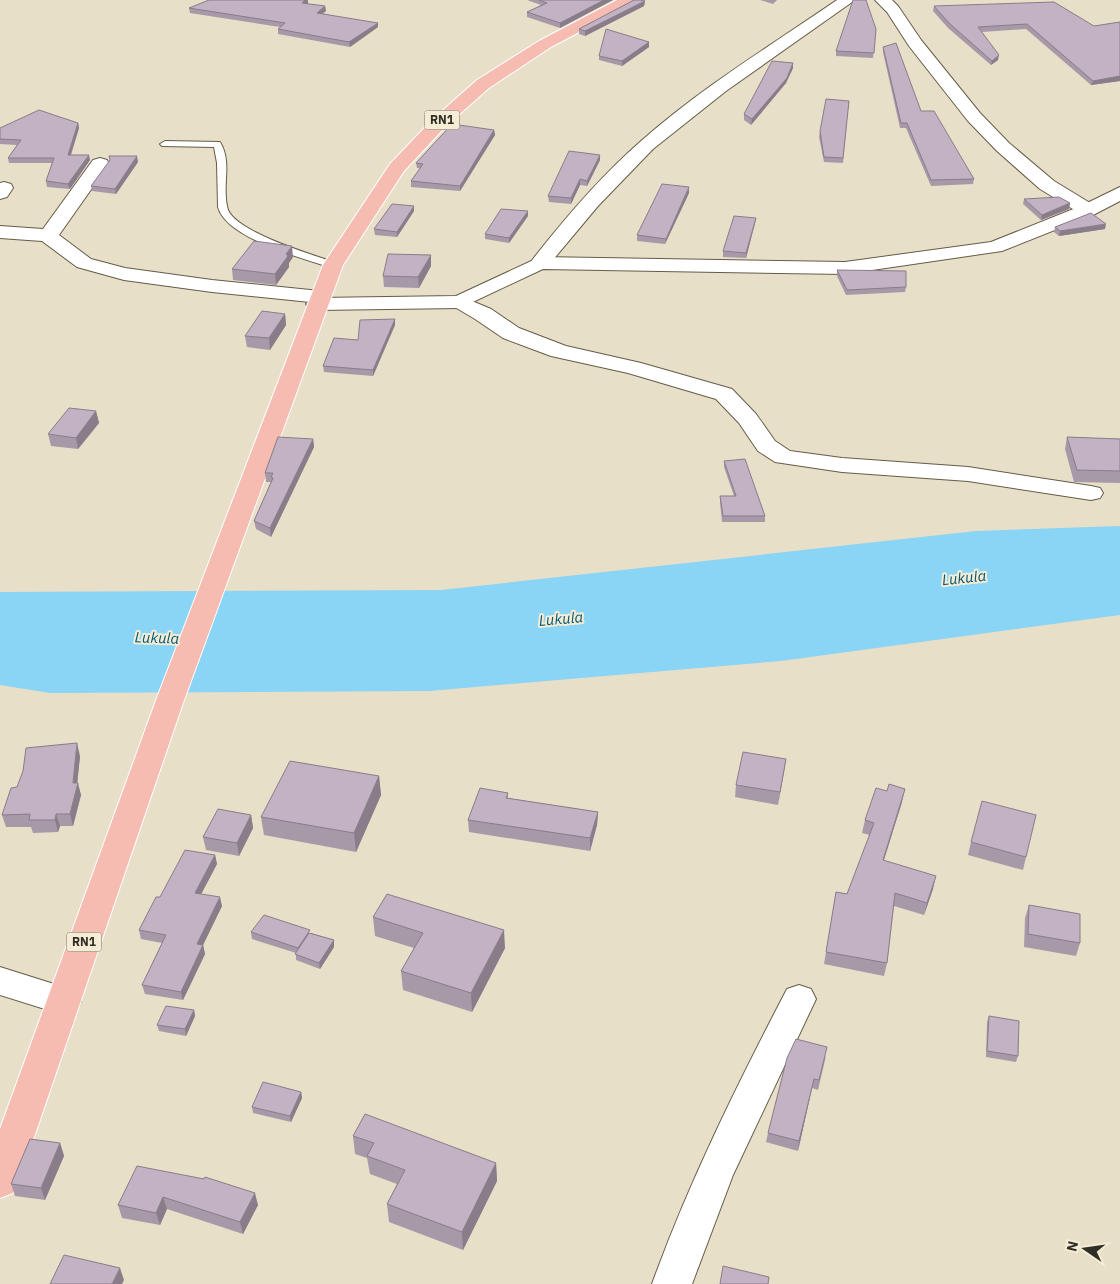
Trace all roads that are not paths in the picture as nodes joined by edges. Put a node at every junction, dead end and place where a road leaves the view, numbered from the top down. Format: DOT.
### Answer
graph roads {
  1 [pos="629,0"];
  2 [pos="847,0"];
  3 [pos="883,0"];
  4 [pos="165,144"];
  5 [pos="100,164"];
  6 [pos="1120,193"];
  7 [pos="1088,210"];
  8 [pos="0,232"];
  9 [pos="48,236"];
  10 [pos="540,263"];
  11 [pos="333,265"];
  12 [pos="318,300"];
  13 [pos="460,302"];
  14 [pos="1091,493"];
  15 [pos="0,981"];
  16 [pos="799,999"];
  17 [pos="64,1001"];
  18 [pos="0,1180"];
  19 [pos="672,1284"];
  1 -- 11 [label="highway, RN1"];
  2 -- 10 [label="street"];
  3 -- 7 [label="street"];
  4 -- 11 [label="lane"];
  5 -- 9 [label="street"];
  6 -- 7 [label="street"];
  7 -- 10 [label="street"];
  8 -- 9 [label="street"];
  9 -- 12 [label="street"];
  10 -- 13 [label="street"];
  11 -- 12 [label="highway, RN1"];
  12 -- 13 [label="street"];
  12 -- 17 [label="highway, RN1"];
  13 -- 14 [label="street"];
  15 -- 17 [label="street"];
  16 -- 19 [label="street"];
  17 -- 18 [label="highway, RN1"];
}
